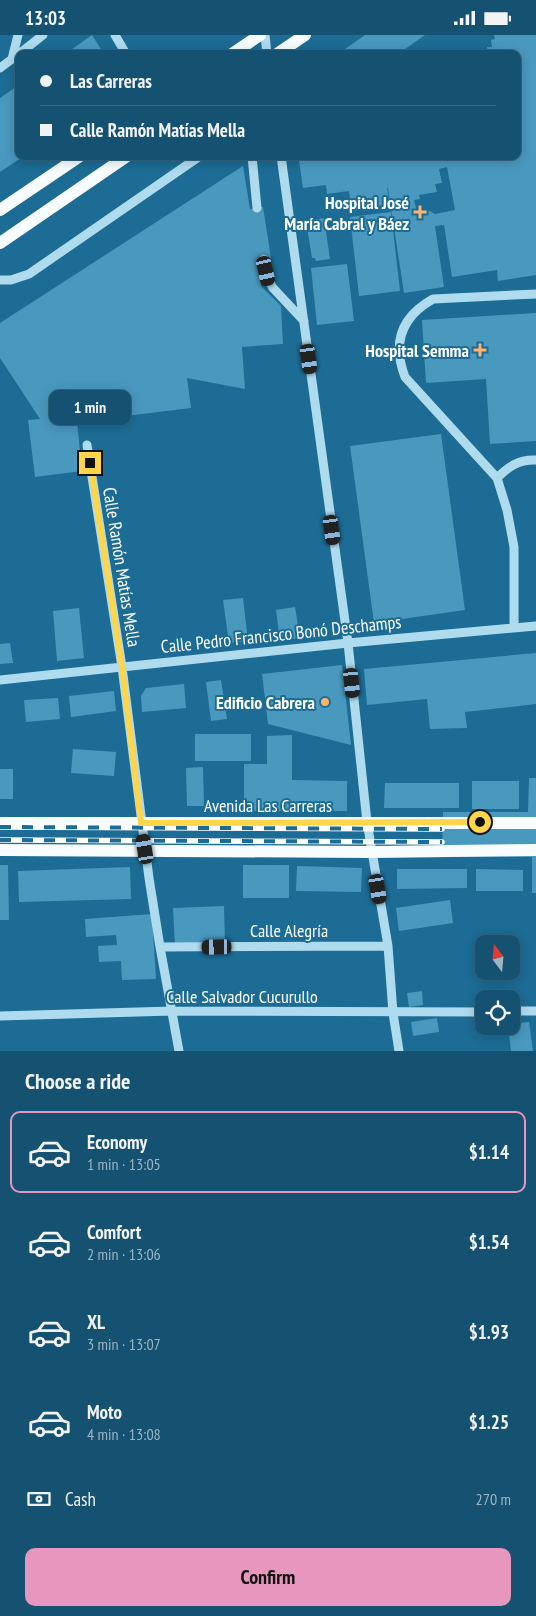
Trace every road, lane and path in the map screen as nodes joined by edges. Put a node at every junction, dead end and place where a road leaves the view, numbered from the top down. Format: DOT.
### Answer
graph roads {
  1 [pos="18,35"];
  2 [pos="43,35"];
  3 [pos="115,35"];
  4 [pos="260,35"];
  5 [pos="265,35"];
  6 [pos="305,35"];
  7 [pos="17,50"];
  8 [pos="24,50"];
  9 [pos="124,50"];
  10 [pos="238,50"];
  11 [pos="267,50"];
  12 [pos="284,50"];
  13 [pos="15,57"];
  14 [pos="0,68"];
  15 [pos="74,160"];
  16 [pos="121,160"];
  17 [pos="194,160"];
  18 [pos="252,160"];
  19 [pos="283,160"];
  20 [pos="257,208"];
  21 [pos="0,210"];
  22 [pos="0,243"];
  23 [pos="264,259"];
  24 [pos="0,280"];
  25 [pos="536,293"];
  26 [pos="304,321"];
  27 [pos="87,445"];
  28 [pos="536,460"];
  29 [pos="497,478"];
  30 [pos="536,625"];
  31 [pos="514,627"];
  32 [pos="348,643"];
  33 [pos="122,667"];
  34 [pos="0,680"];
  35 [pos="367,822"];
  36 [pos="0,823"];
  37 [pos="141,823"];
  38 [pos="536,823"];
  39 [pos="145,849"];
  40 [pos="0,850"];
  41 [pos="536,850"];
  42 [pos="372,851"];
  43 [pos="388,946"];
  44 [pos="160,947"];
  45 [pos="172,1011"];
  46 [pos="475,1011"];
  47 [pos="520,1011"];
  48 [pos="536,1011"];
  49 [pos="393,1013"];
  50 [pos="0,1016"];
  51 [pos="179,1051"];
  52 [pos="399,1051"];
  1 -- 7 [label="street"];
  2 -- 8 [label="street"];
  3 -- 9 [label="street"];
  4 -- 10 [label="main road"];
  5 -- 11 [label="street"];
  6 -- 12 [label="main road"];
  13 -- 14 [label="street"];
  15 -- 21 [label="main road"];
  16 -- 22 [label="main road"];
  17 -- 24 [label="street"];
  18 -- 20 [label="street"];
  19 -- 26 [label="street"];
  23 -- 26 [label="street"];
  25 -- 29 [label="street"];
  26 -- 32 [label="street"];
  27 -- 33 [label="street, Calle Ramón Matías Mella"];
  28 -- 29 [label="street"];
  29 -- 31 [label="street"];
  30 -- 31 [label="street, Calle Pedro Francisco Bonó Deschamps"];
  31 -- 32 [label="street, Calle Pedro Francisco Bonó Deschamps"];
  32 -- 33 [label="street, Calle Pedro Francisco Bonó Deschamps"];
  32 -- 35 [label="street"];
  33 -- 34 [label="street, Calle Pedro Francisco Bonó Deschamps"];
  33 -- 37 [label="street, Calle Ramón Matías Mella"];
  35 -- 37 [label="main road, Avenida Las Carreras"];
  35 -- 38 [label="main road, Avenida Las Carreras"];
  35 -- 42 [label="street"];
  36 -- 37 [label="main road, Avenida Las Carreras"];
  37 -- 39 [label="street, Calle Ramón Matías Mella"];
  39 -- 40 [label="main road"];
  39 -- 42 [label="main road"];
  39 -- 44 [label="street, Calle Ramón Matías Mella"];
  41 -- 42 [label="main road"];
  42 -- 43 [label="street"];
  43 -- 44 [label="street, Calle Alegría"];
  43 -- 49 [label="street"];
  44 -- 45 [label="street, Calle Ramón Matías Mella"];
  45 -- 49 [label="street, Calle Salvador Cucurullo"];
  45 -- 50 [label="street, Calle Salvador Cucurullo"];
  45 -- 51 [label="street, Calle Ramón Matías Mella"];
  46 -- 49 [label="street, Calle Salvador Cucurullo"];
  47 -- 48 [label="street"];
  49 -- 52 [label="street"];
}
